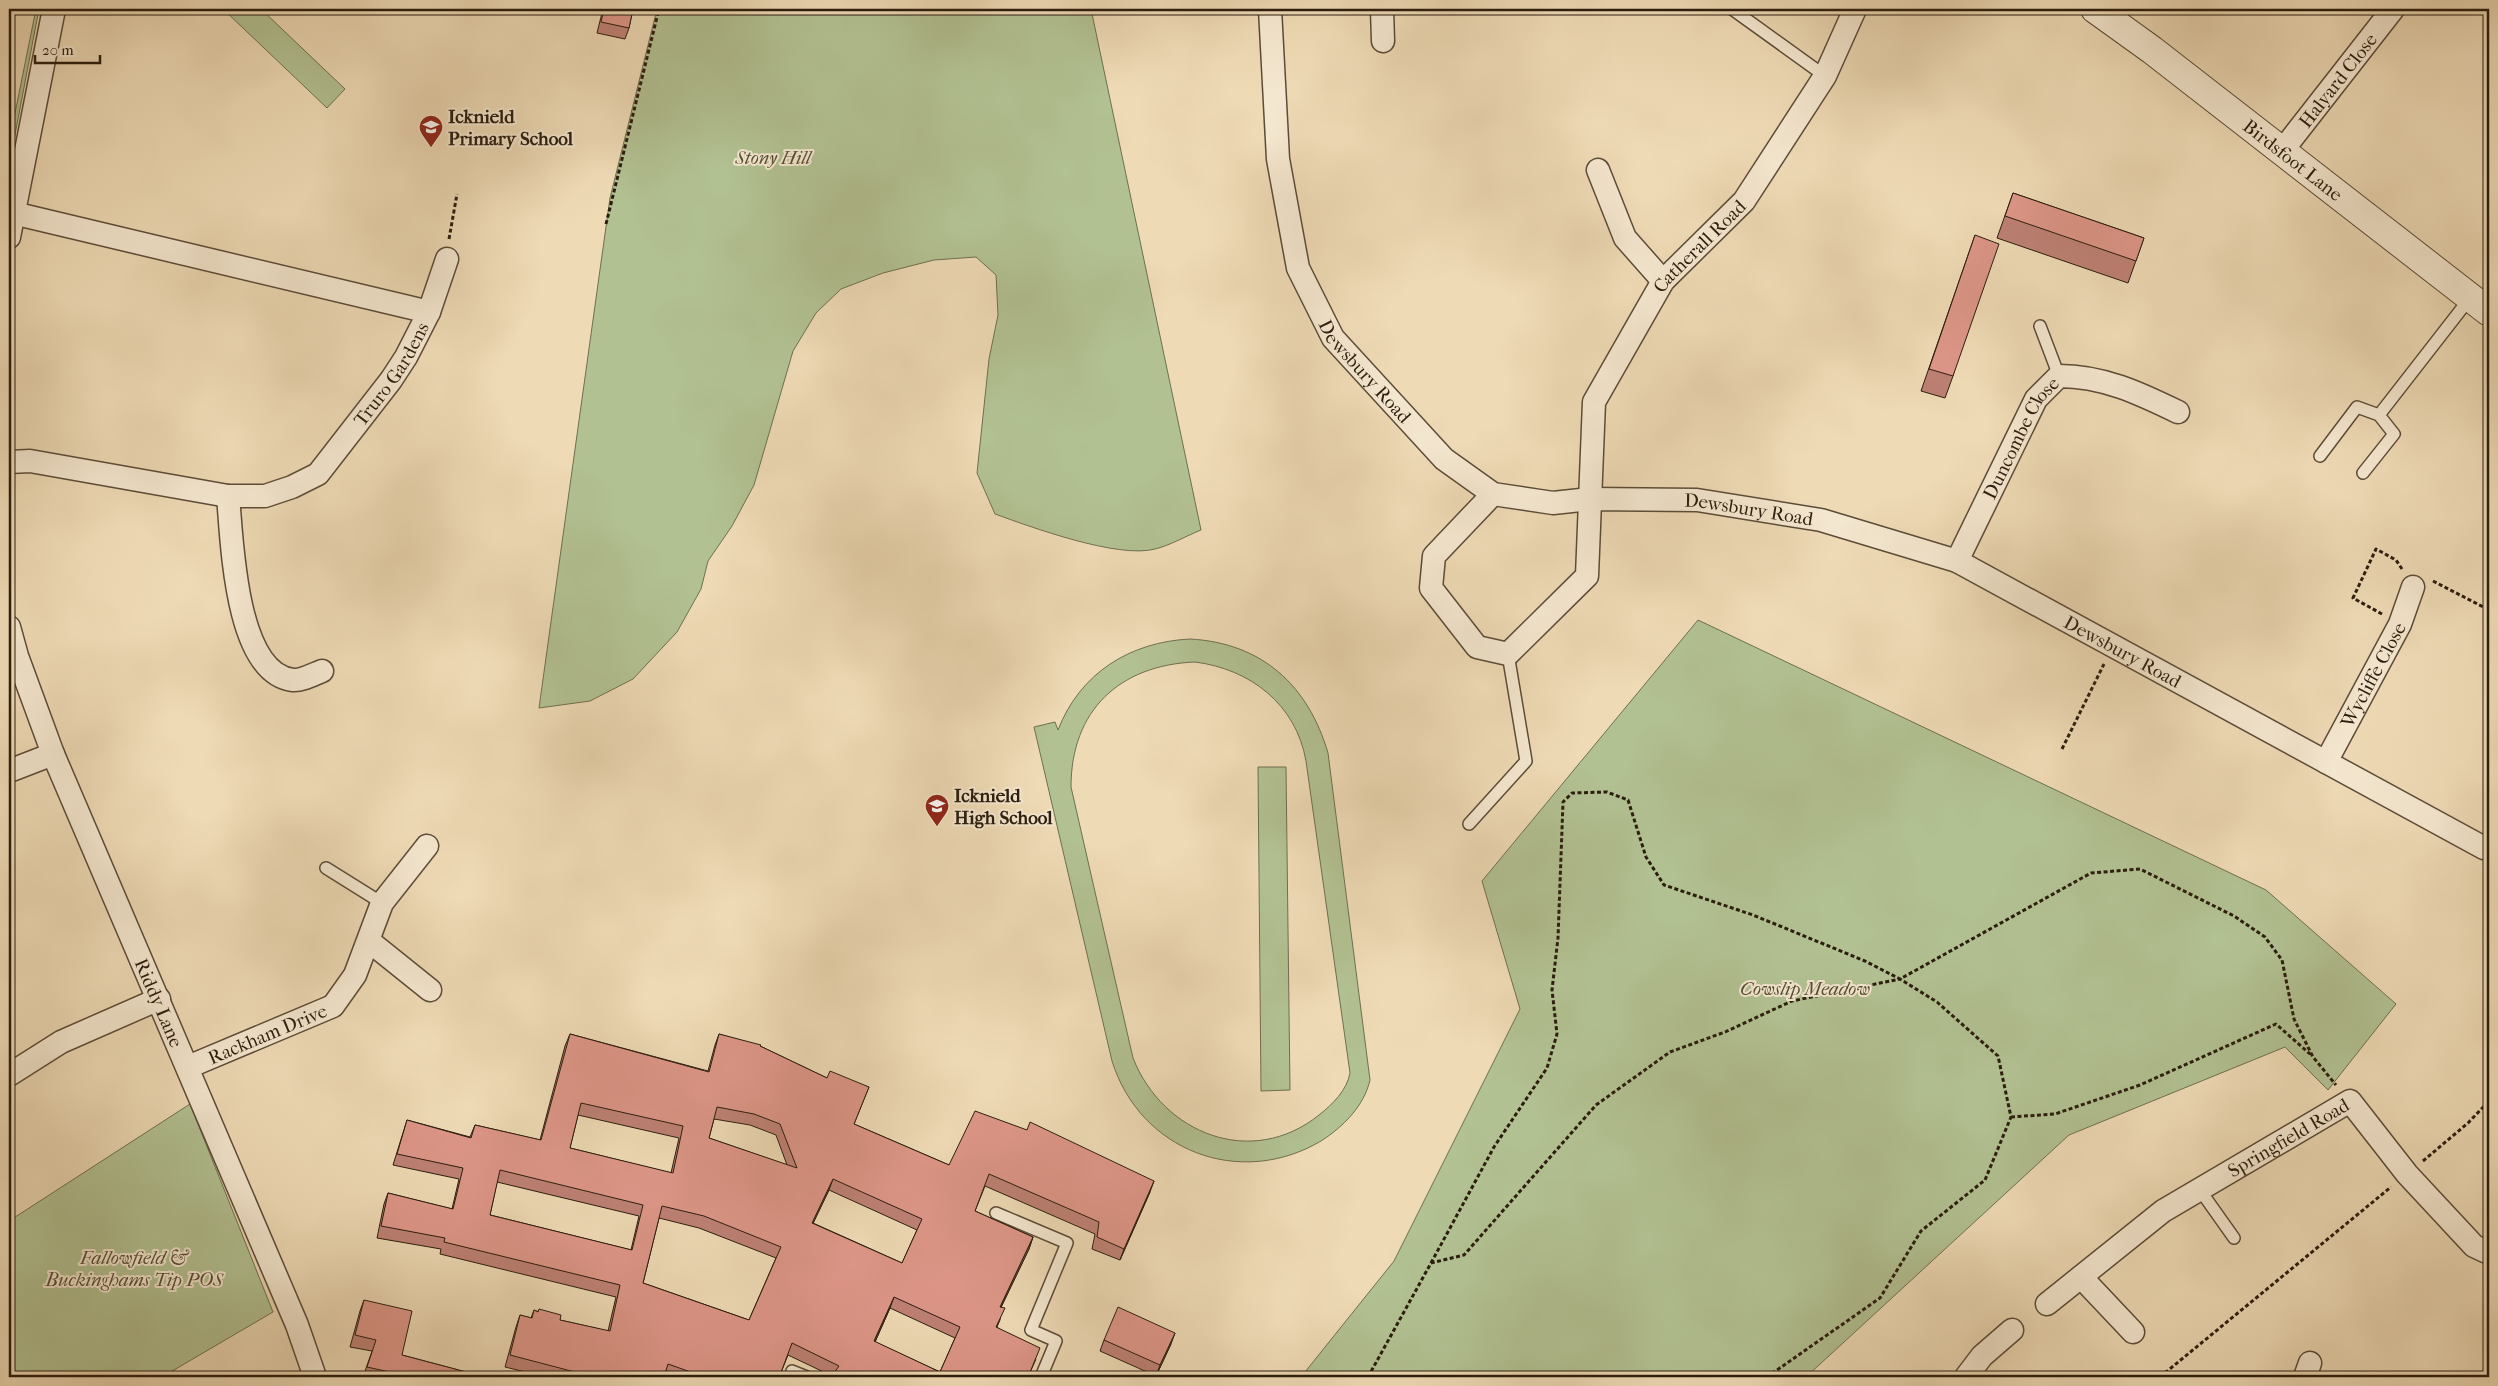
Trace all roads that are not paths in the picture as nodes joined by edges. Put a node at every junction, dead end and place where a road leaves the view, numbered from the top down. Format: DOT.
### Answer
graph roads {
  1 [pos="54,9"];
  2 [pos="1270,9"];
  3 [pos="1382,9"];
  4 [pos="1732,9"];
  5 [pos="1855,9"];
  6 [pos="2095,9"];
  7 [pos="2393,9"];
  8 [pos="1382,42"];
  9 [pos="1825,76"];
  10 [pos="2282,151"];
  11 [pos="1598,170"];
  12 [pos="13,213"];
  13 [pos="9,237"];
  14 [pos="447,259"];
  15 [pos="1663,281"];
  16 [pos="2480,305"];
  17 [pos="429,312"];
  18 [pos="2040,326"];
  19 [pos="2059,376"];
  20 [pos="2178,412"];
  21 [pos="2380,414"];
  22 [pos="2320,456"];
  23 [pos="9,462"];
  24 [pos="2363,473"];
  25 [pos="1493,494"];
  26 [pos="228,496"];
  27 [pos="1590,499"];
  28 [pos="1957,561"];
  29 [pos="2414,587"];
  30 [pos="9,627"];
  31 [pos="1508,654"];
  32 [pos="322,671"];
  33 [pos="53,754"];
  34 [pos="2326,762"];
  35 [pos="9,771"];
  36 [pos="1469,824"];
  37 [pos="427,846"];
  38 [pos="2489,847"];
  39 [pos="326,868"];
  40 [pos="382,903"];
  41 [pos="369,941"];
  42 [pos="430,990"];
  43 [pos="159,999"];
  44 [pos="188,1067"];
  45 [pos="9,1075"];
  46 [pos="2200,1190"];
  47 [pos="996,1213"];
  48 [pos="2234,1238"];
  49 [pos="2489,1253"];
  50 [pos="2081,1276"];
  51 [pos="2047,1304"];
  52 [pos="2012,1330"];
  53 [pos="2133,1332"];
  54 [pos="792,1370"];
  55 [pos="315,1377"];
  56 [pos="807,1377"];
  57 [pos="1041,1377"];
  58 [pos="1966,1377"];
  1 -- 12 [label="street"];
  2 -- 25 [label="street, Dewsbury Road"];
  3 -- 8 [label="street"];
  4 -- 9 [label="lane"];
  5 -- 9 [label="street, Catherall Road"];
  6 -- 10 [label="street, Birdsfoot Lane"];
  7 -- 10 [label="street, Halyard Close"];
  9 -- 15 [label="street, Catherall Road"];
  10 -- 16 [label="street, Birdsfoot Lane"];
  11 -- 15 [label="street"];
  12 -- 13 [label="street"];
  12 -- 17 [label="street, Truro Gardens"];
  14 -- 17 [label="street"];
  15 -- 27 [label="street, Catherall Road"];
  16 -- 21 [label="lane"];
  17 -- 26 [label="street, Truro Gardens"];
  18 -- 19 [label="lane"];
  19 -- 20 [label="street, Duncombe Close"];
  19 -- 28 [label="street, Duncombe Close"];
  21 -- 22 [label="lane"];
  21 -- 24 [label="lane"];
  23 -- 26 [label="street, Truro Gardens"];
  25 -- 27 [label="street, Dewsbury Road"];
  25 -- 31 [label="street"];
  26 -- 32 [label="street"];
  27 -- 28 [label="street, Dewsbury Road"];
  27 -- 31 [label="street, Catherall Road"];
  28 -- 34 [label="street, Dewsbury Road"];
  29 -- 34 [label="street, Wycliffe Close"];
  30 -- 33 [label="street, Riddy Lane"];
  31 -- 36 [label="lane"];
  33 -- 35 [label="street"];
  33 -- 43 [label="street, Riddy Lane"];
  34 -- 38 [label="street, Dewsbury Road"];
  37 -- 40 [label="street, Rackham Drive"];
  39 -- 40 [label="lane"];
  40 -- 41 [label="street, Rackham Drive"];
  41 -- 42 [label="street"];
  41 -- 44 [label="street, Rackham Drive"];
  43 -- 44 [label="street, Riddy Lane"];
  43 -- 45 [label="street"];
  44 -- 55 [label="street, Riddy Lane"];
  46 -- 48 [label="lane"];
  46 -- 49 [label="street, Springfield Road"];
  46 -- 50 [label="street, Springfield Road"];
  47 -- 57 [label="lane"];
  50 -- 51 [label="street, Springfield Road"];
  50 -- 53 [label="street"];
  52 -- 58 [label="street"];
  54 -- 56 [label="lane"];
}
